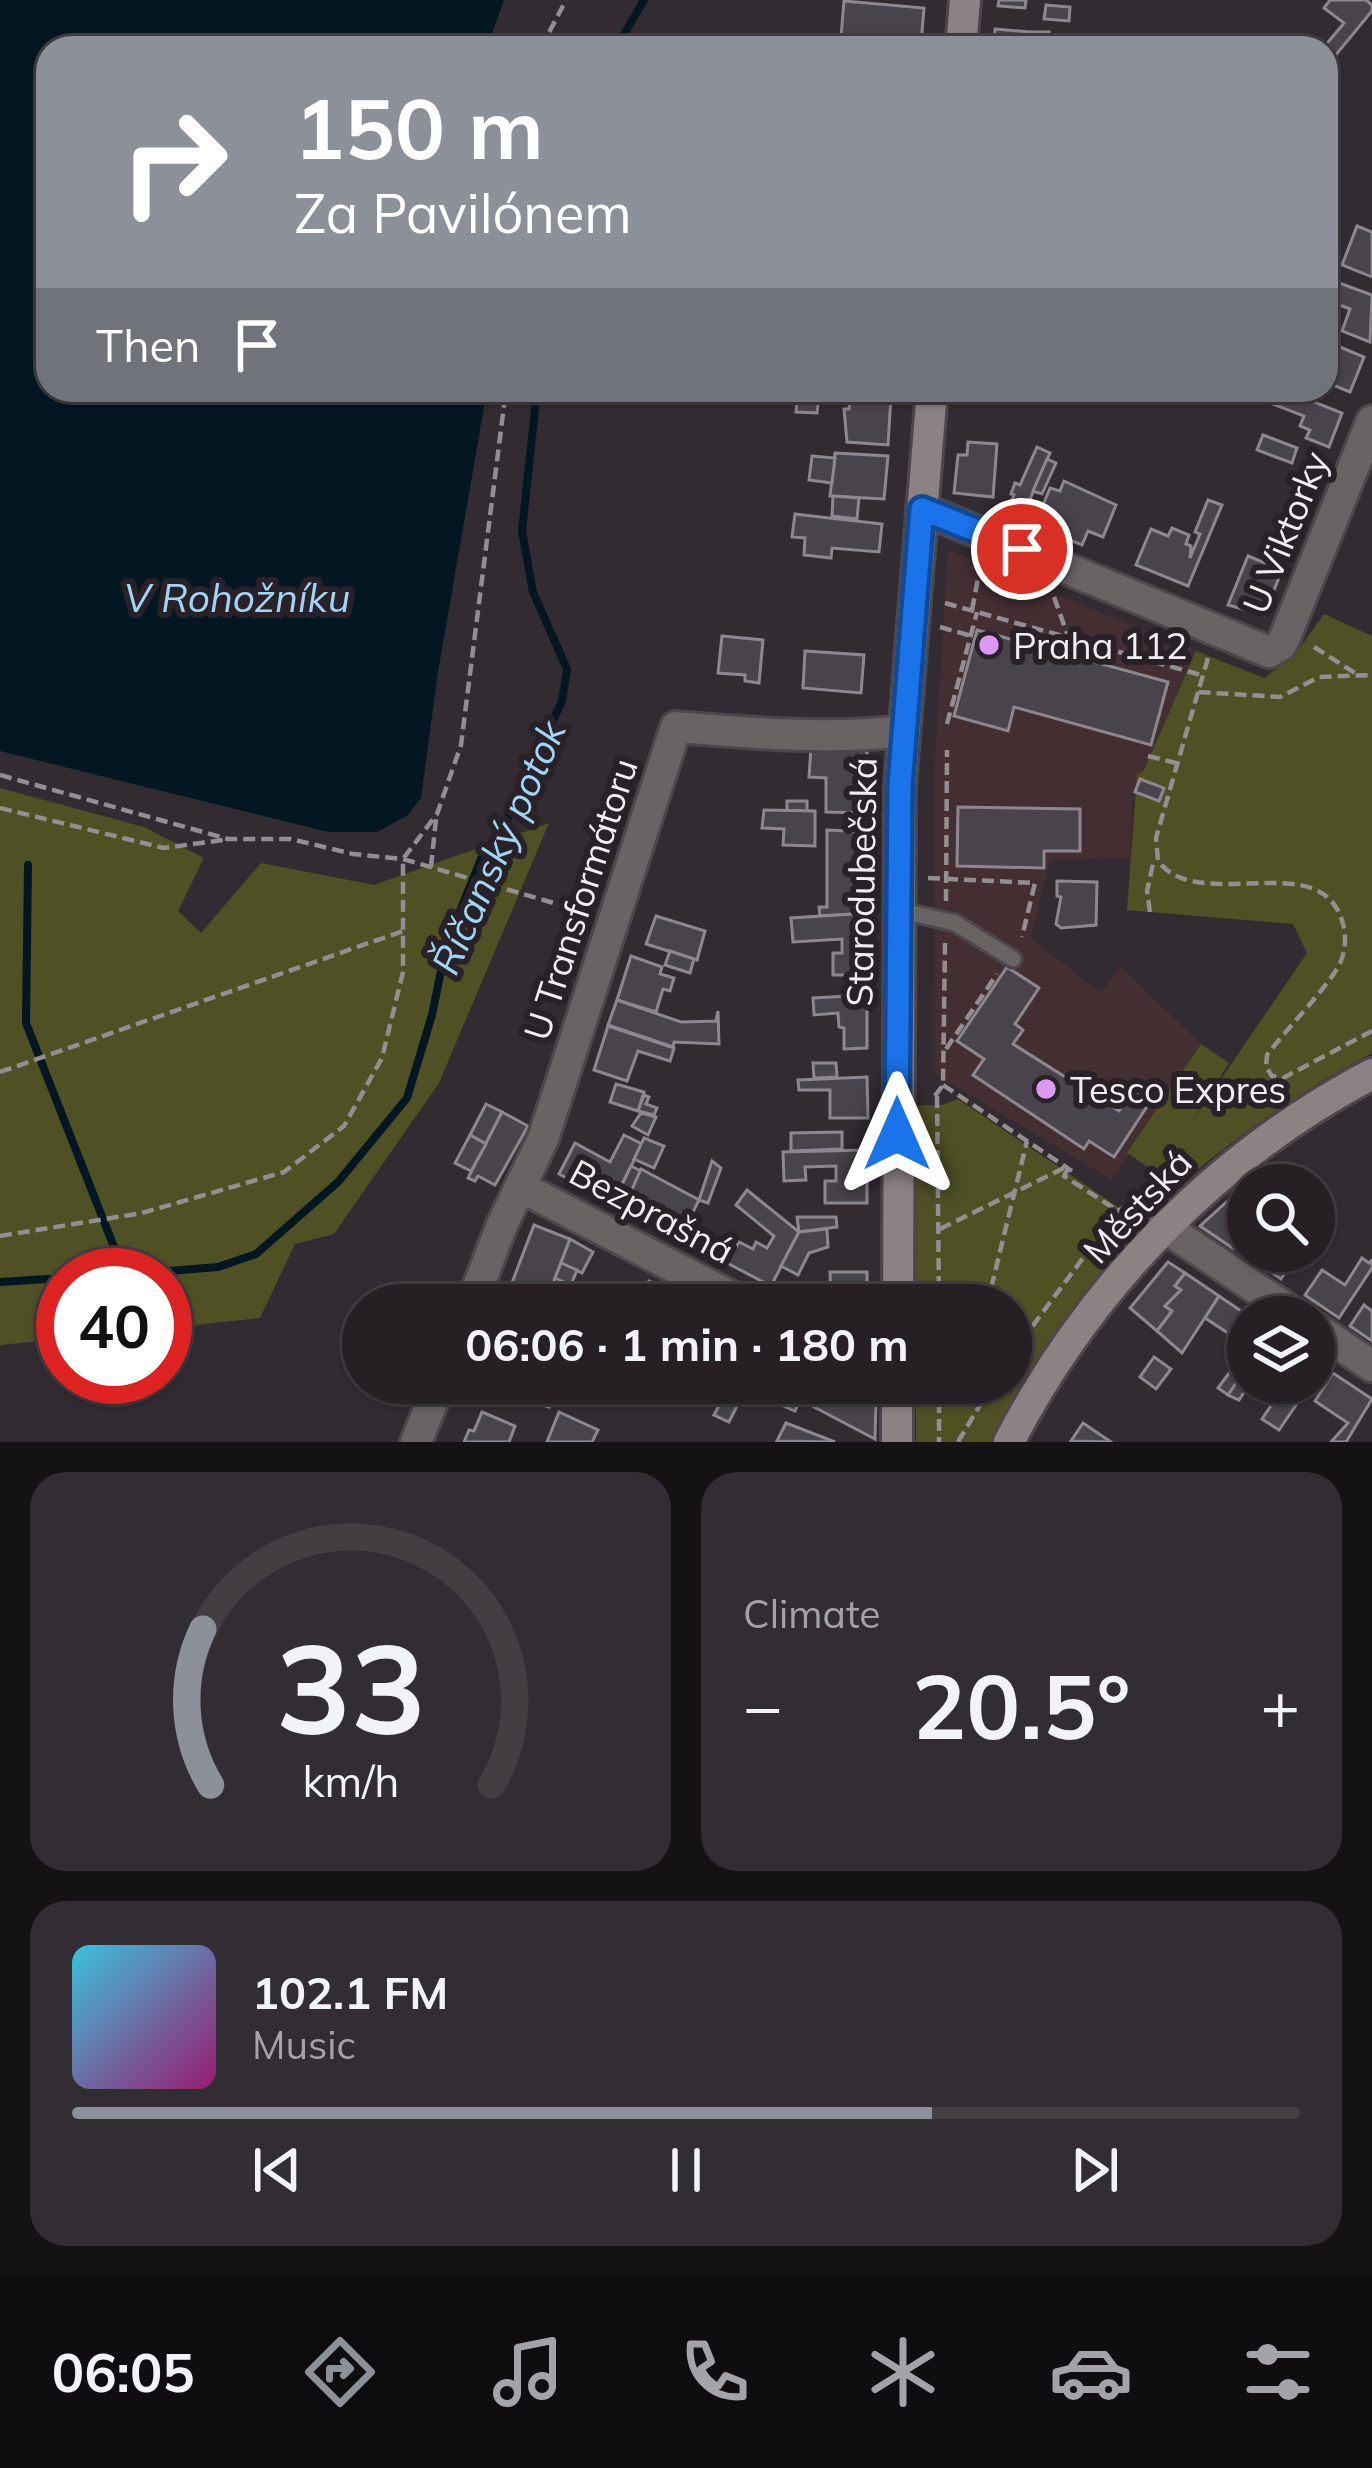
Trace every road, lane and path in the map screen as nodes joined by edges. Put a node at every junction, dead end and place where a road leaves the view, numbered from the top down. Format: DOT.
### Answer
graph roads {
  1 [pos="566,0"];
  2 [pos="965,0"];
  3 [pos="547,36"];
  4 [pos="962,36"];
  5 [pos="504,402"];
  6 [pos="931,402"];
  7 [pos="1372,421"];
  8 [pos="922,509"];
  9 [pos="982,558"];
  10 [pos="1050,586"];
  11 [pos="934,600"];
  12 [pos="974,611"];
  13 [pos="934,626"];
  14 [pos="972,635"];
  15 [pos="1068,636"];
  16 [pos="1286,637"];
  17 [pos="1355,673"];
  18 [pos="1201,675"];
  19 [pos="1198,692"];
  20 [pos="947,724"];
  21 [pos="903,731"];
  22 [pos="947,750"];
  23 [pos="1148,757"];
  24 [pos="1176,764"];
  25 [pos="0,775"];
  26 [pos="0,808"];
  27 [pos="436,814"];
  28 [pos="228,839"];
  29 [pos="403,859"];
  30 [pos="1157,861"];
  31 [pos="431,867"];
  32 [pos="899,877"];
  33 [pos="946,878"];
  34 [pos="946,907"];
  35 [pos="898,910"];
  36 [pos="1150,912"];
  37 [pos="616,921"];
  38 [pos="406,930"];
  39 [pos="945,931"];
  40 [pos="1010,957"];
  41 [pos="1372,1031"];
  42 [pos="1364,1035"];
  43 [pos="1372,1050"];
  44 [pos="944,1053"];
  45 [pos="0,1072"];
  46 [pos="1372,1074"];
  47 [pos="943,1085"];
  48 [pos="925,1096"];
  49 [pos="937,1096"];
  50 [pos="1027,1141"];
  51 [pos="1069,1169"];
  52 [pos="521,1187"];
  53 [pos="1014,1191"];
  54 [pos="1133,1202"];
  55 [pos="1118,1211"];
  56 [pos="1163,1226"];
  57 [pos="940,1229"];
  58 [pos="0,1236"];
  59 [pos="480,1284"];
  60 [pos="707,1284"];
  61 [pos="898,1284"];
  62 [pos="939,1284"];
  63 [pos="992,1284"];
  64 [pos="1268,1296"];
  65 [pos="1032,1327"];
  66 [pos="1335,1341"];
  67 [pos="1372,1366"];
  68 [pos="431,1404"];
  69 [pos="897,1404"];
  70 [pos="939,1404"];
  71 [pos="981,1404"];
  72 [pos="416,1442"];
  73 [pos="897,1442"];
  74 [pos="939,1442"];
  75 [pos="958,1442"];
  76 [pos="1009,1442"];
  1 -- 3 [label="path"];
  2 -- 4 [label="street"];
  5 -- 27 [label="path"];
  6 -- 8 [label="street, Starodubečská"];
  7 -- 16 [label="street, U Viktorky"];
  8 -- 16 [label="street, U Viktorky"];
  8 -- 21 [label="street, Starodubečská"];
  9 -- 12 [label="path"];
  10 -- 15 [label="path"];
  11 -- 12 [label="path"];
  12 -- 14 [label="path"];
  12 -- 15 [label="path"];
  13 -- 14 [label="path"];
  14 -- 20 [label="path"];
  15 -- 18 [label="path"];
  16 -- 17 [label="path"];
  19 -- 24 [label="path"];
  21 -- 32 [label="street, Starodubečská"];
  21 -- 37 [label="street, U Transformátoru"];
  22 -- 33 [label="path"];
  23 -- 24 [label="path"];
  24 -- 30 [label="path"];
  25 -- 28 [label="path"];
  26 -- 28 [label="path"];
  27 -- 29 [label="path"];
  27 -- 31 [label="path"];
  28 -- 29 [label="path"];
  29 -- 31 [label="path"];
  29 -- 38 [label="path"];
  30 -- 36 [label="path"];
  30 -- 42 [label="path"];
  31 -- 37 [label="path"];
  32 -- 33 [label="path"];
  32 -- 35 [label="street, Starodubečská"];
  33 -- 34 [label="path"];
  33 -- 40 [label="path"];
  35 -- 40 [label="lane"];
  35 -- 61 [label="street, Starodubečská"];
  37 -- 52 [label="street, U Transformátoru"];
  38 -- 45 [label="path"];
  38 -- 58 [label="path"];
  39 -- 44 [label="path"];
  40 -- 44 [label="path"];
  41 -- 42 [label="path"];
  42 -- 43 [label="path"];
  44 -- 47 [label="path"];
  46 -- 56 [label="street, Městská"];
  47 -- 49 [label="path"];
  47 -- 50 [label="path"];
  48 -- 49 [label="path"];
  49 -- 57 [label="path"];
  50 -- 51 [label="path"];
  50 -- 53 [label="path"];
  51 -- 53 [label="path"];
  51 -- 55 [label="path"];
  52 -- 59 [label="street, U Transformátoru"];
  52 -- 60 [label="street, Bezprašná"];
  53 -- 57 [label="path"];
  53 -- 63 [label="path"];
  54 -- 55 [label="path"];
  55 -- 65 [label="path"];
  56 -- 64 [label="street"];
  56 -- 76 [label="street, Městská"];
  57 -- 62 [label="path"];
  66 -- 67 [label="street"];
  68 -- 72 [label="street"];
  69 -- 73 [label="street"];
  70 -- 74 [label="path"];
  71 -- 75 [label="path"];
}
